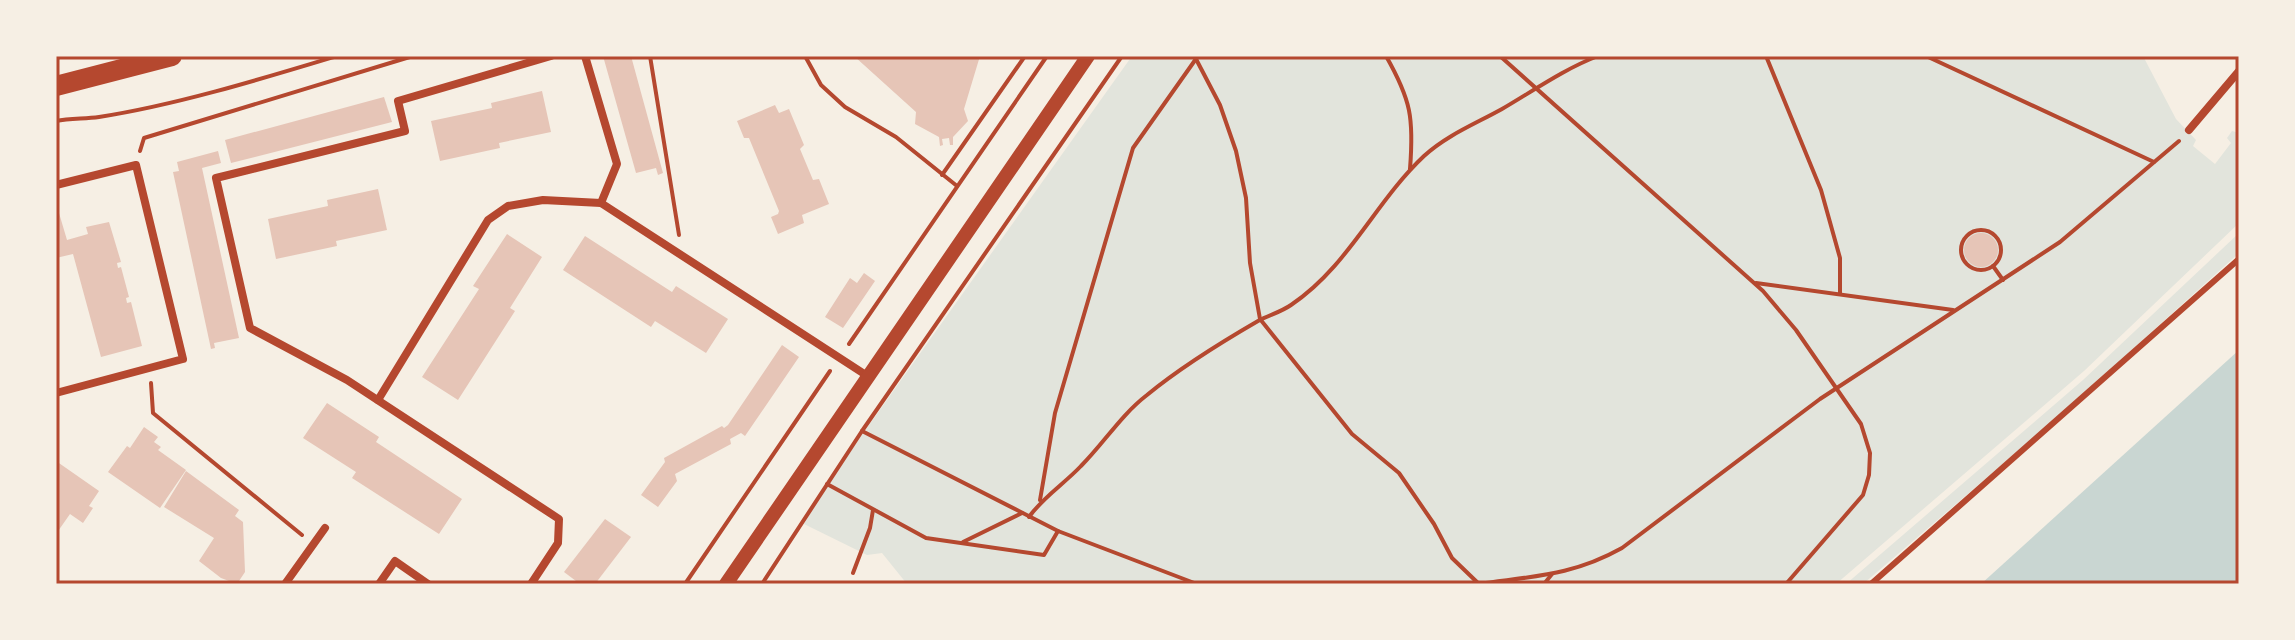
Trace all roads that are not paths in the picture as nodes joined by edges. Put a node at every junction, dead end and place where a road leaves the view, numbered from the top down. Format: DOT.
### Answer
graph roads {
  1 [pos="172,56"];
  2 [pos="551,56"];
  3 [pos="585,56"];
  4 [pos="1088,56"];
  5 [pos="2239,71"];
  6 [pos="56,86"];
  7 [pos="2189,130"];
  8 [pos="56,185"];
  9 [pos="601,203"];
  10 [pos="2239,259"];
  11 [pos="869,377"];
  12 [pos="56,393"];
  13 [pos="378,400"];
  14 [pos="325,528"];
  15 [pos="285,584"];
  16 [pos="379,584"];
  17 [pos="428,584"];
  18 [pos="531,584"];
  19 [pos="726,584"];
  20 [pos="1871,584"];
  1 -- 6 [label="main road"];
  2 -- 13 [label="street"];
  3 -- 9 [label="street"];
  4 -- 11 [label="street"];
  5 -- 7 [label="street"];
  8 -- 12 [label="street"];
  9 -- 11 [label="street"];
  9 -- 13 [label="street"];
  10 -- 20 [label="lane"];
  11 -- 19 [label="street"];
  13 -- 18 [label="street"];
  14 -- 15 [label="street"];
  16 -- 17 [label="street"];
}
